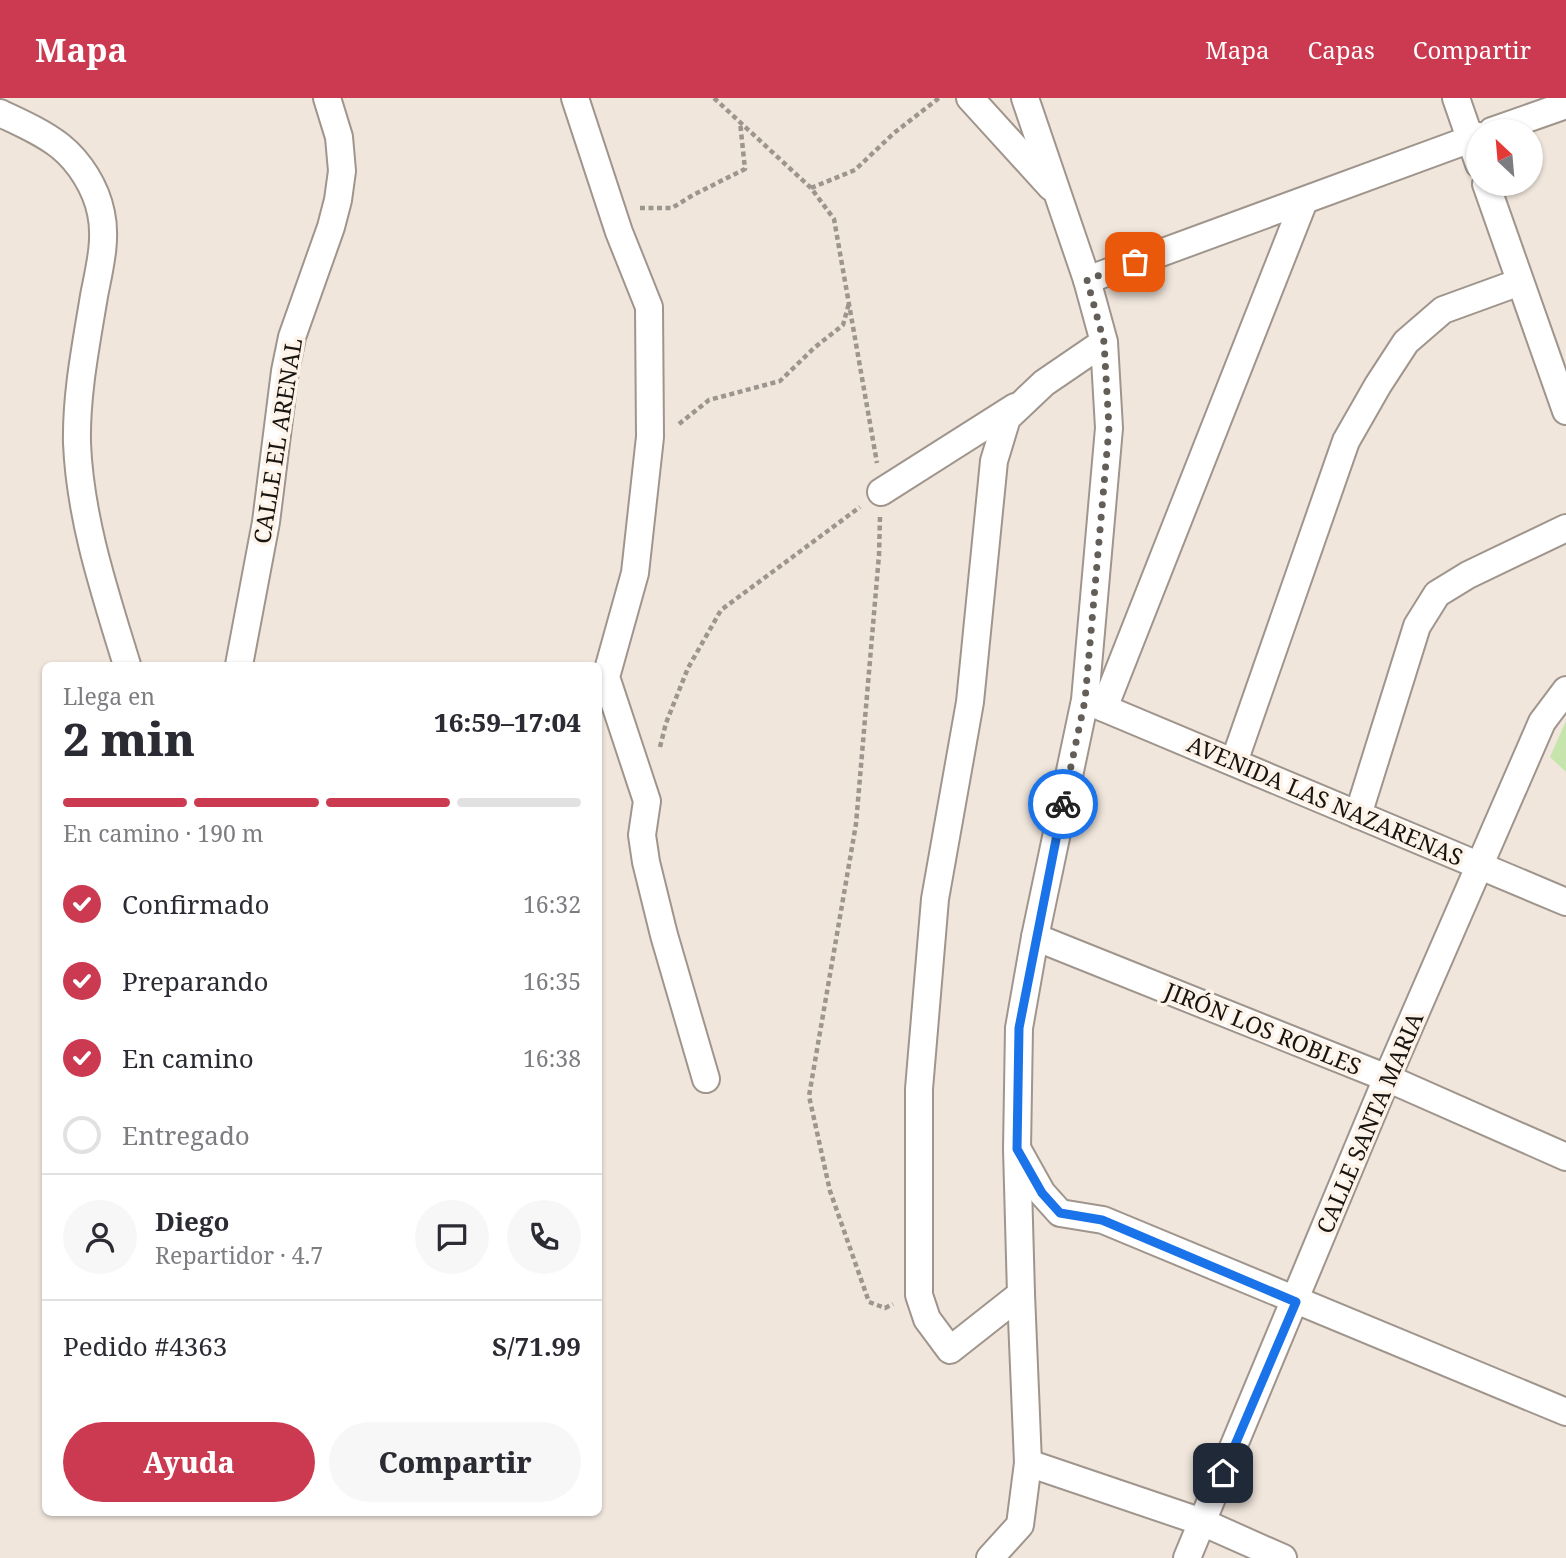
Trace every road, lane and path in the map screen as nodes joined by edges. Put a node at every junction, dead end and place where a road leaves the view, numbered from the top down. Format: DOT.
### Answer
graph roads {
  1 [pos="327,98"];
  2 [pos="575,98"];
  3 [pos="714,98"];
  4 [pos="939,98"];
  5 [pos="970,98"];
  6 [pos="1025,98"];
  7 [pos="1456,98"];
  8 [pos="1566,105"];
  9 [pos="0,113"];
  10 [pos="1467,119"];
  11 [pos="1534,119"];
  12 [pos="740,122"];
  13 [pos="1466,148"];
  14 [pos="811,188"];
  15 [pos="1057,193"];
  16 [pos="1490,196"];
  17 [pos="1304,201"];
  18 [pos="611,208"];
  19 [pos="1087,280"];
  20 [pos="1520,282"];
  21 [pos="849,302"];
  22 [pos="1104,342"];
  23 [pos="1029,398"];
  24 [pos="1565,403"];
  25 [pos="649,449"];
  26 [pos="881,492"];
  27 [pos="1566,527"];
  28 [pos="126,662"];
  29 [pos="240,662"];
  30 [pos="1564,692"];
  31 [pos="1094,704"];
  32 [pos="660,749"];
  33 [pos="1234,762"];
  34 [pos="1358,815"];
  35 [pos="1480,866"];
  36 [pos="1566,902"];
  37 [pos="1035,937"];
  38 [pos="706,1079"];
  39 [pos="1387,1079"];
  40 [pos="1017,1149"];
  41 [pos="1566,1157"];
  42 [pos="1021,1294"];
  43 [pos="919,1295"];
  44 [pos="1296,1302"];
  45 [pos="1566,1412"];
  46 [pos="1028,1463"];
  47 [pos="1202,1522"];
  48 [pos="990,1558"];
  49 [pos="1187,1558"];
  50 [pos="1283,1558"];
  1 -- 29 [label="street, CALLE EL ARENAL"];
  2 -- 18 [label="street"];
  3 -- 12 [label="path"];
  4 -- 14 [label="path"];
  5 -- 15 [label="street"];
  6 -- 15 [label="street"];
  7 -- 10 [label="street"];
  8 -- 11 [label="street"];
  9 -- 28 [label="street"];
  12 -- 14 [label="path"];
  12 -- 18 [label="path"];
  13 -- 17 [label="street"];
  14 -- 21 [label="path"];
  15 -- 19 [label="street"];
  16 -- 20 [label="street"];
  17 -- 19 [label="street"];
  17 -- 31 [label="street"];
  18 -- 25 [label="street"];
  19 -- 22 [label="street"];
  20 -- 24 [label="street"];
  20 -- 33 [label="street"];
  21 -- 25 [label="path"];
  21 -- 26 [label="path"];
  22 -- 23 [label="street"];
  22 -- 31 [label="street"];
  23 -- 26 [label="street"];
  23 -- 43 [label="street"];
  25 -- 38 [label="street"];
  26 -- 32 [label="path"];
  26 -- 43 [label="path"];
  27 -- 34 [label="street"];
  30 -- 35 [label="street, CALLE SANTA MARIA"];
  31 -- 33 [label="street, AVENIDA LAS NAZARENAS"];
  31 -- 37 [label="street"];
  33 -- 34 [label="street, AVENIDA LAS NAZARENAS"];
  34 -- 35 [label="street, AVENIDA LAS NAZARENAS"];
  35 -- 36 [label="street, AVENIDA LAS NAZARENAS"];
  35 -- 39 [label="street, CALLE SANTA MARIA"];
  37 -- 39 [label="street, JIRÓN LOS ROBLES"];
  37 -- 40 [label="street"];
  39 -- 41 [label="street, JIRÓN LOS ROBLES"];
  39 -- 44 [label="street, CALLE SANTA MARIA"];
  40 -- 42 [label="street"];
  40 -- 44 [label="street"];
  42 -- 43 [label="street"];
  42 -- 46 [label="street"];
  44 -- 45 [label="street"];
  44 -- 47 [label="street, CALLE SANTA MARIA"];
  46 -- 47 [label="street"];
  46 -- 48 [label="street"];
  47 -- 49 [label="street, CALLE SANTA MARIA"];
  47 -- 50 [label="street"];
}
